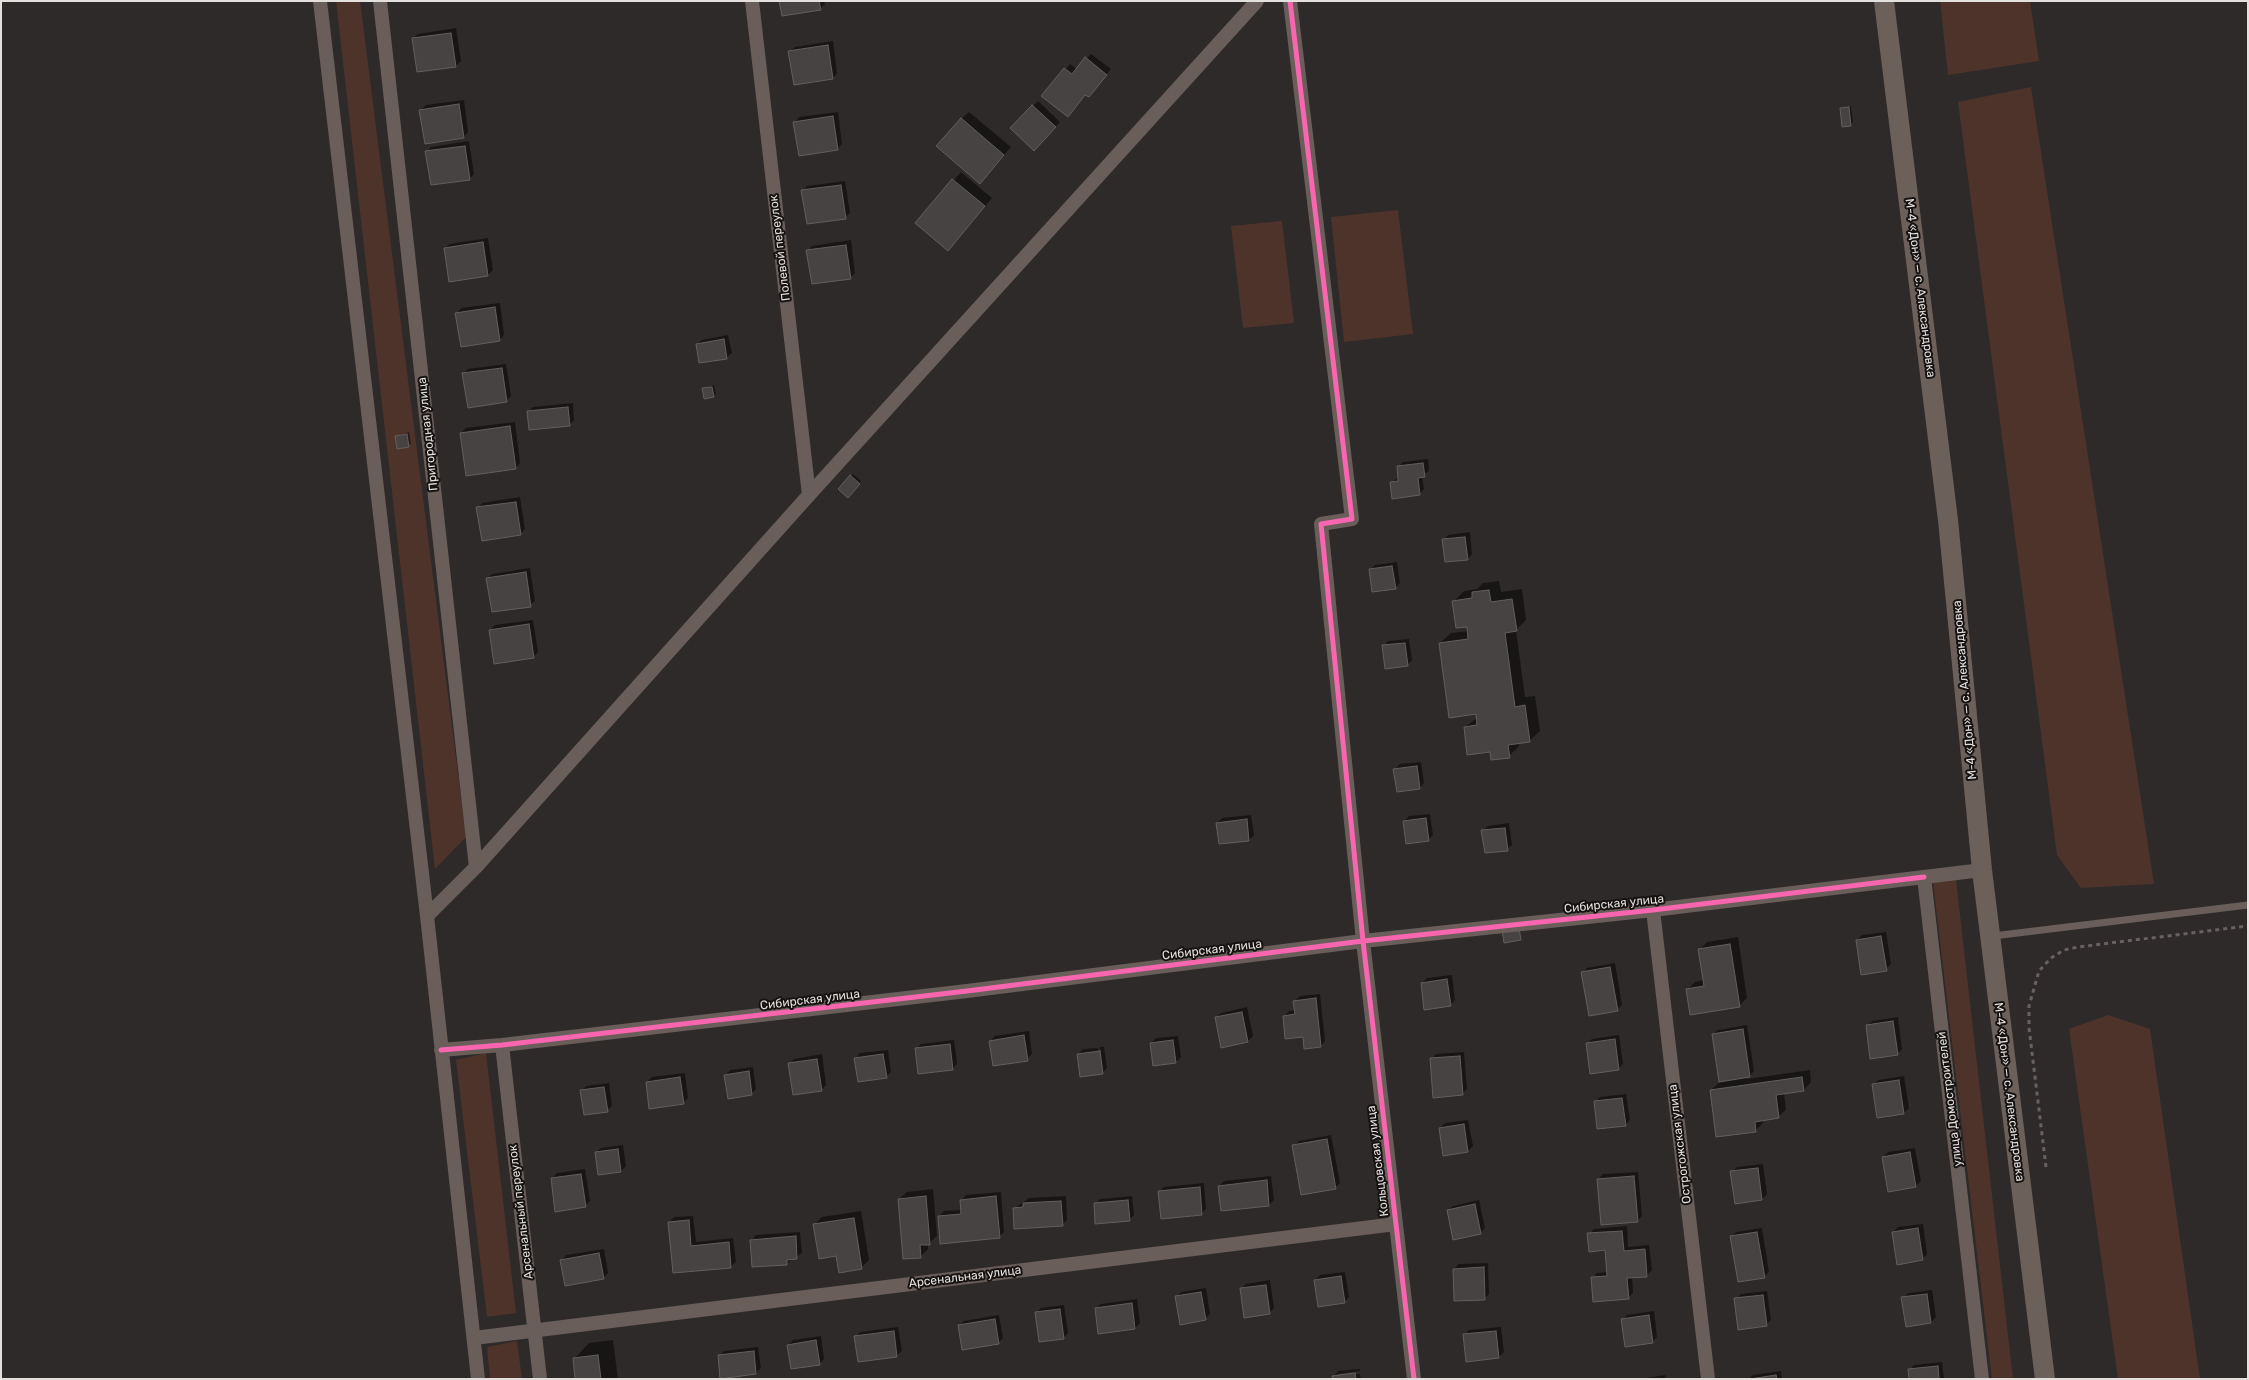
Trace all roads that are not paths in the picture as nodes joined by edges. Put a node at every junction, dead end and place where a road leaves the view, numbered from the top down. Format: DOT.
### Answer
graph roads {
  1 [pos="320,1"];
  2 [pos="380,1"];
  3 [pos="752,1"];
  4 [pos="1257,1"];
  5 [pos="1290,1"];
  6 [pos="1884,1"];
  7 [pos="809,495"];
  8 [pos="476,867"];
  9 [pos="1982,870"];
  10 [pos="1924,876"];
  11 [pos="2248,905"];
  12 [pos="1653,910"];
  13 [pos="427,916"];
  14 [pos="1990,937"];
  15 [pos="1363,941"];
  16 [pos="502,1045"];
  17 [pos="441,1050"];
  18 [pos="1396,1224"];
  19 [pos="535,1330"];
  20 [pos="474,1338"];
  21 [pos="478,1379"];
  22 [pos="540,1379"];
  23 [pos="1414,1379"];
  24 [pos="1708,1379"];
  25 [pos="1982,1379"];
  26 [pos="2045,1379"];
  1 -- 13 [label="street"];
  2 -- 8 [label="street, Пригородная улица"];
  3 -- 7 [label="street, Полевой переулок"];
  4 -- 7 [label="street"];
  5 -- 15 [label="street, Кольцовская улица"];
  6 -- 9 [label="main road, М-4 «Дон» — с. Александровка"];
  7 -- 8 [label="street"];
  8 -- 13 [label="street"];
  9 -- 10 [label="street"];
  9 -- 14 [label="main road, М-4 «Дон» — с. Александровка"];
  10 -- 12 [label="street, Сибирская улица"];
  10 -- 25 [label="street, улица Домостроителей"];
  11 -- 14 [label="lane"];
  12 -- 15 [label="street, Сибирская улица"];
  12 -- 24 [label="street, Острогожская улица"];
  13 -- 17 [label="street"];
  14 -- 26 [label="main road, М-4 «Дон» — с. Александровка"];
  15 -- 16 [label="street, Сибирская улица"];
  15 -- 18 [label="street, Кольцовская улица"];
  16 -- 17 [label="street, Сибирская улица"];
  16 -- 19 [label="street, Арсенальный переулок"];
  17 -- 20 [label="street"];
  18 -- 19 [label="street, Арсенальная улица"];
  18 -- 23 [label="street, Кольцовская улица"];
  19 -- 20 [label="street, Арсенальная улица"];
  19 -- 22 [label="street, Арсенальный переулок"];
  20 -- 21 [label="street"];
}
